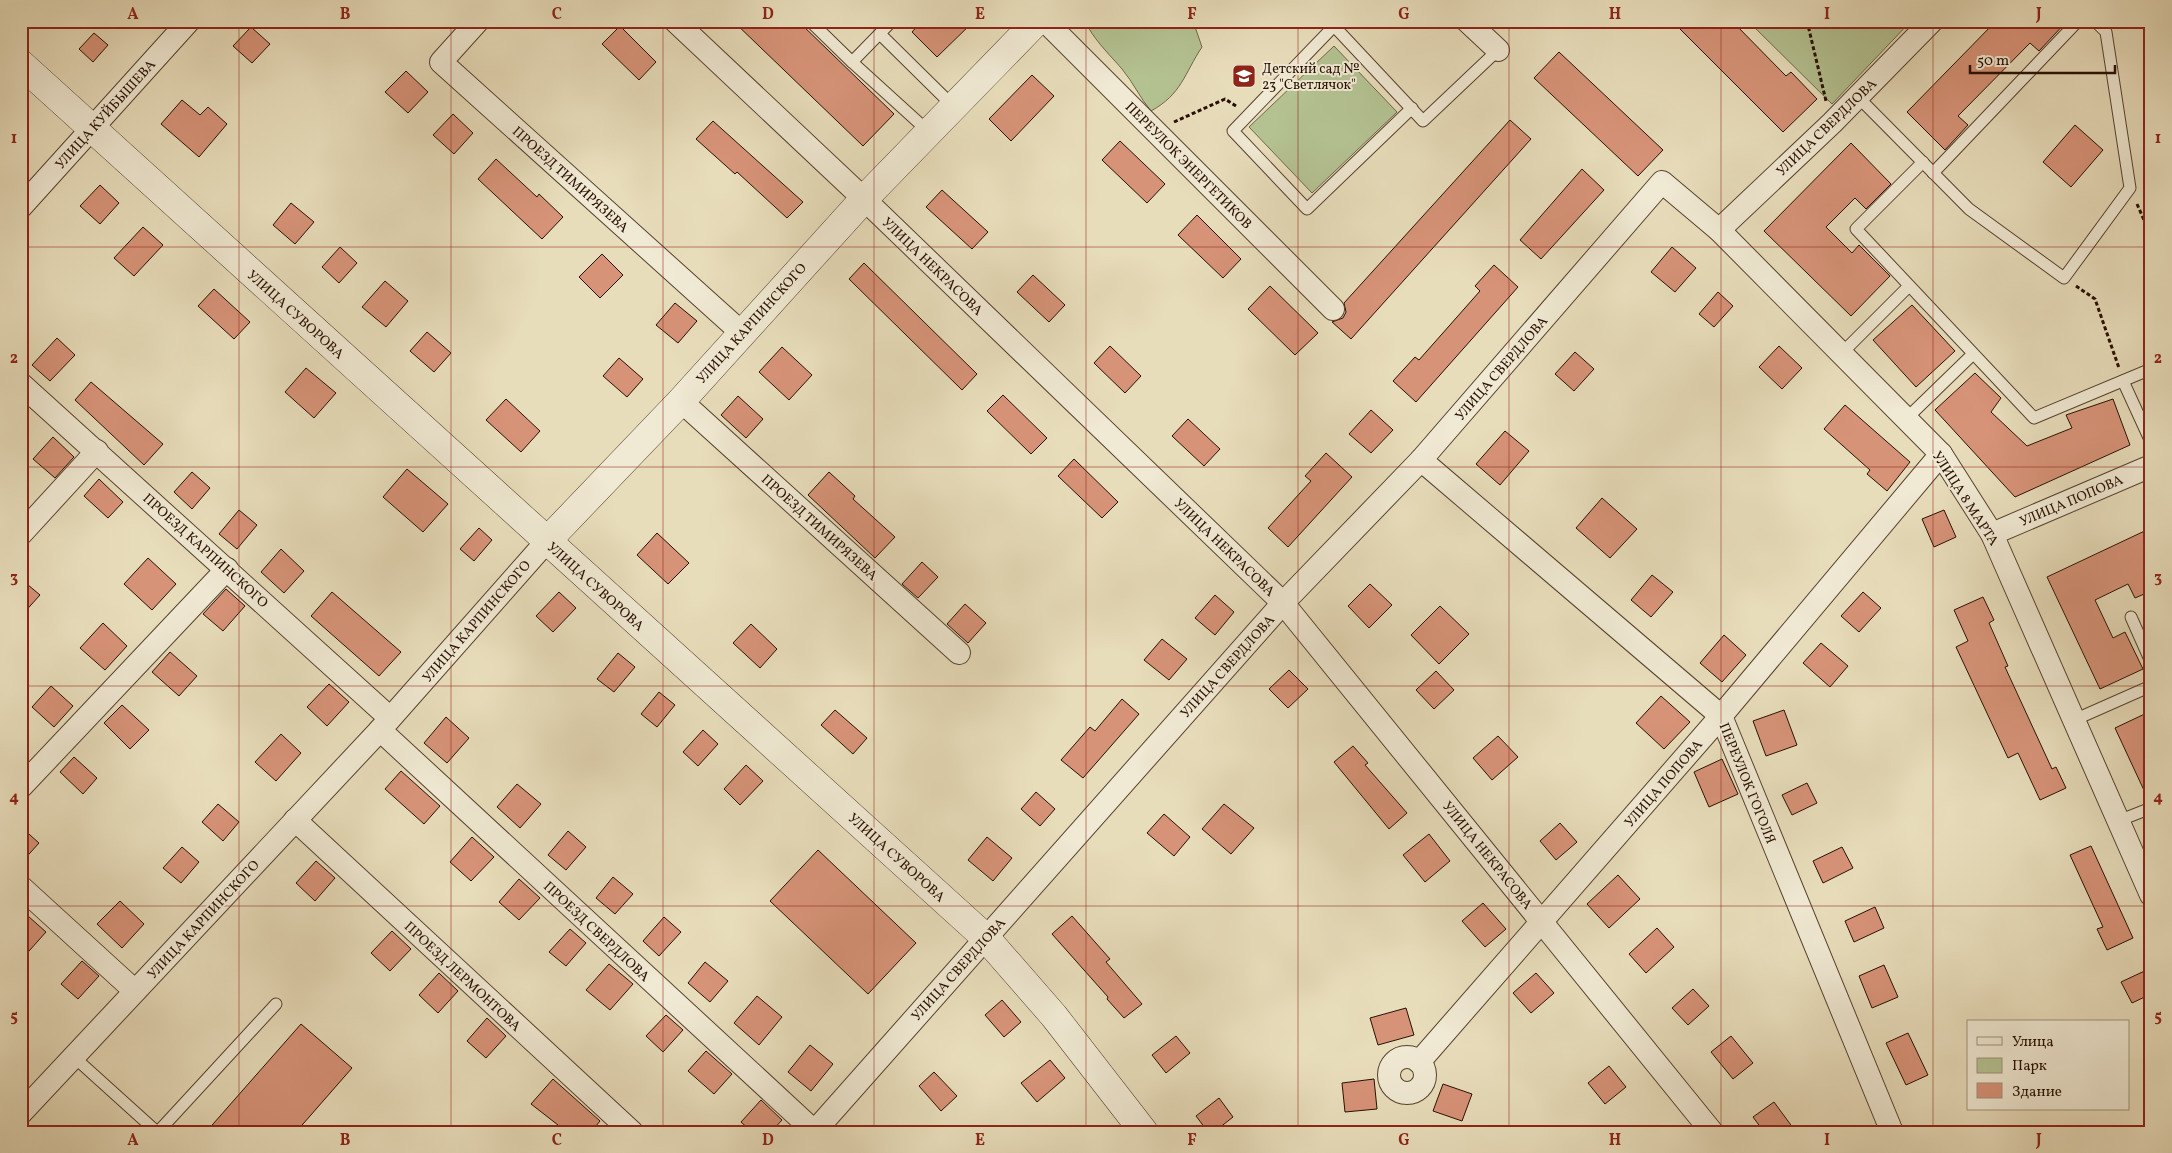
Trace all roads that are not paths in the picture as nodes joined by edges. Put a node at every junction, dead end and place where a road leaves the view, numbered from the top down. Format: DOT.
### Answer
graph roads {
  1 [pos="189,21"];
  2 [pos="478,21"];
  3 [pos="675,21"];
  4 [pos="810,21"];
  5 [pos="892,21"];
  6 [pos="1037,21"];
  7 [pos="1045,21"];
  8 [pos="1467,21"];
  9 [pos="1932,21"];
  10 [pos="2078,21"];
  11 [pos="2095,21"];
  12 [pos="1337,24"];
  13 [pos="880,34"];
  14 [pos="1498,50"];
  15 [pos="852,62"];
  16 [pos="21,64"];
  17 [pos="1858,97"];
  18 [pos="954,107"];
  19 [pos="1412,108"];
  20 [pos="92,128"];
  21 [pos="929,132"];
  22 [pos="1922,162"];
  23 [pos="1933,173"];
  24 [pos="1662,182"];
  25 [pos="864,199"];
  26 [pos="21,207"];
  27 [pos="1719,230"];
  28 [pos="1909,286"];
  29 [pos="1332,310"];
  30 [pos="742,333"];
  31 [pos="1841,354"];
  32 [pos="1973,354"];
  33 [pos="2151,369"];
  34 [pos="2123,381"];
  35 [pos="21,384"];
  36 [pos="681,401"];
  37 [pos="1906,419"];
  38 [pos="2151,442"];
  39 [pos="97,451"];
  40 [pos="1941,454"];
  41 [pos="1421,460"];
  42 [pos="2151,466"];
  43 [pos="21,534"];
  44 [pos="1992,534"];
  45 [pos="546,541"];
  46 [pos="226,569"];
  47 [pos="1283,603"];
  48 [pos="2131,617"];
  49 [pos="959,653"];
  50 [pos="2151,662"];
  51 [pos="2151,686"];
  52 [pos="1721,716"];
  53 [pos="2074,720"];
  54 [pos="385,724"];
  55 [pos="21,787"];
  56 [pos="2151,808"];
  57 [pos="295,820"];
  58 [pos="2118,821"];
  59 [pos="21,886"];
  60 [pos="2151,895"];
  61 [pos="1542,921"];
  62 [pos="986,938"];
  63 [pos="135,992"];
  64 [pos="276,1004"];
  65 [pos="74,1057"];
  66 [pos="1418,1062"];
  67 [pos="21,1113"];
  68 [pos="158,1132"];
  69 [pos="632,1132"];
  70 [pos="814,1132"];
  71 [pos="1144,1132"];
  72 [pos="1712,1132"];
  73 [pos="1892,1132"];
  1 -- 20 [label="street, УЛИЦА КУЙБЫШЕВА"];
  2 -- 30 [label="street, ПРОЕЗД ТИМИРЯЗЕВА"];
  3 -- 25 [label="street, УЛИЦА НЕКРАСОВА"];
  4 -- 15 [label="lane"];
  5 -- 13 [label="lane"];
  6 -- 18 [label="street, УЛИЦА КАРПИНСКОГО"];
  7 -- 29 [label="street, ПЕРЕУЛОК ЭНЕРГЕТИКОВ"];
  8 -- 14 [label="street"];
  9 -- 17 [label="street, УЛИЦА СВЕРДЛОВА"];
  10 -- 23 [label="lane"];
  11 -- 23 [label="lane"];
  12 -- 19 [label="lane"];
  12 -- 19 [label="lane"];
  13 -- 15 [label="lane"];
  13 -- 18 [label="lane"];
  14 -- 19 [label="lane"];
  15 -- 21 [label="lane"];
  16 -- 20 [label="street, УЛИЦА СУВОРОВА"];
  17 -- 22 [label="lane"];
  17 -- 27 [label="street, УЛИЦА СВЕРДЛОВА"];
  18 -- 21 [label="street, УЛИЦА КАРПИНСКОГО"];
  20 -- 26 [label="street, УЛИЦА КУЙБЫШЕВА"];
  20 -- 45 [label="street, УЛИЦА СУВОРОВА"];
  21 -- 25 [label="street, УЛИЦА КАРПИНСКОГО"];
  22 -- 23 [label="lane"];
  22 -- 28 [label="lane"];
  24 -- 27 [label="street, УЛИЦА 8 МАРТА"];
  24 -- 41 [label="street, УЛИЦА СВЕРДЛОВА"];
  25 -- 30 [label="street, УЛИЦА КАРПИНСКОГО"];
  25 -- 47 [label="street, УЛИЦА НЕКРАСОВА"];
  27 -- 31 [label="street, УЛИЦА 8 МАРТА"];
  28 -- 31 [label="lane"];
  28 -- 32 [label="lane"];
  30 -- 36 [label="street, УЛИЦА КАРПИНСКОГО"];
  31 -- 37 [label="street, УЛИЦА 8 МАРТА"];
  32 -- 34 [label="lane"];
  32 -- 37 [label="lane"];
  33 -- 34 [label="lane"];
  34 -- 38 [label="lane"];
  35 -- 39 [label="street, ПРОЕЗД КАРПИНСКОГО"];
  36 -- 45 [label="street, УЛИЦА КАРПИНСКОГО"];
  36 -- 49 [label="street, ПРОЕЗД ТИМИРЯЗЕВА"];
  37 -- 40 [label="street, УЛИЦА 8 МАРТА"];
  39 -- 43 [label="street"];
  39 -- 46 [label="street, ПРОЕЗД КАРПИНСКОГО"];
  40 -- 44 [label="street, УЛИЦА 8 МАРТА"];
  40 -- 52 [label="street, УЛИЦА ПОПОВА"];
  41 -- 47 [label="street, УЛИЦА СВЕРДЛОВА"];
  41 -- 52 [label="street, ПЕРЕУЛОК ГОГОЛЯ"];
  42 -- 44 [label="street, УЛИЦА ПОПОВА"];
  44 -- 53 [label="street, УЛИЦА 8 МАРТА"];
  45 -- 54 [label="street, УЛИЦА КАРПИНСКОГО"];
  45 -- 62 [label="street, УЛИЦА СУВОРОВА"];
  46 -- 54 [label="street, ПРОЕЗД КАРПИНСКОГО"];
  46 -- 55 [label="street"];
  47 -- 61 [label="street, УЛИЦА НЕКРАСОВА"];
  47 -- 62 [label="street, УЛИЦА СВЕРДЛОВА"];
  48 -- 50 [label="lane"];
  51 -- 53 [label="lane"];
  52 -- 61 [label="street, УЛИЦА ПОПОВА"];
  52 -- 73 [label="street, ПЕРЕУЛОК ГОГОЛЯ"];
  53 -- 58 [label="street, УЛИЦА 8 МАРТА"];
  54 -- 57 [label="street, УЛИЦА КАРПИНСКОГО"];
  54 -- 70 [label="street, ПРОЕЗД СВЕРДЛОВА"];
  56 -- 58 [label="lane"];
  57 -- 63 [label="street, УЛИЦА КАРПИНСКОГО"];
  57 -- 69 [label="street, ПРОЕЗД ЛЕРМОНТОВА"];
  58 -- 60 [label="street, УЛИЦА 8 МАРТА"];
  59 -- 63 [label="street"];
  61 -- 66 [label="street, УЛИЦА ПОПОВА"];
  61 -- 72 [label="street, УЛИЦА НЕКРАСОВА"];
  62 -- 70 [label="street, УЛИЦА СВЕРДЛОВА"];
  62 -- 71 [label="street, УЛИЦА СУВОРОВА"];
  63 -- 65 [label="street, УЛИЦА КАРПИНСКОГО"];
  64 -- 68 [label="lane"];
  65 -- 67 [label="street, УЛИЦА КАРПИНСКОГО"];
  65 -- 68 [label="lane"];
}
